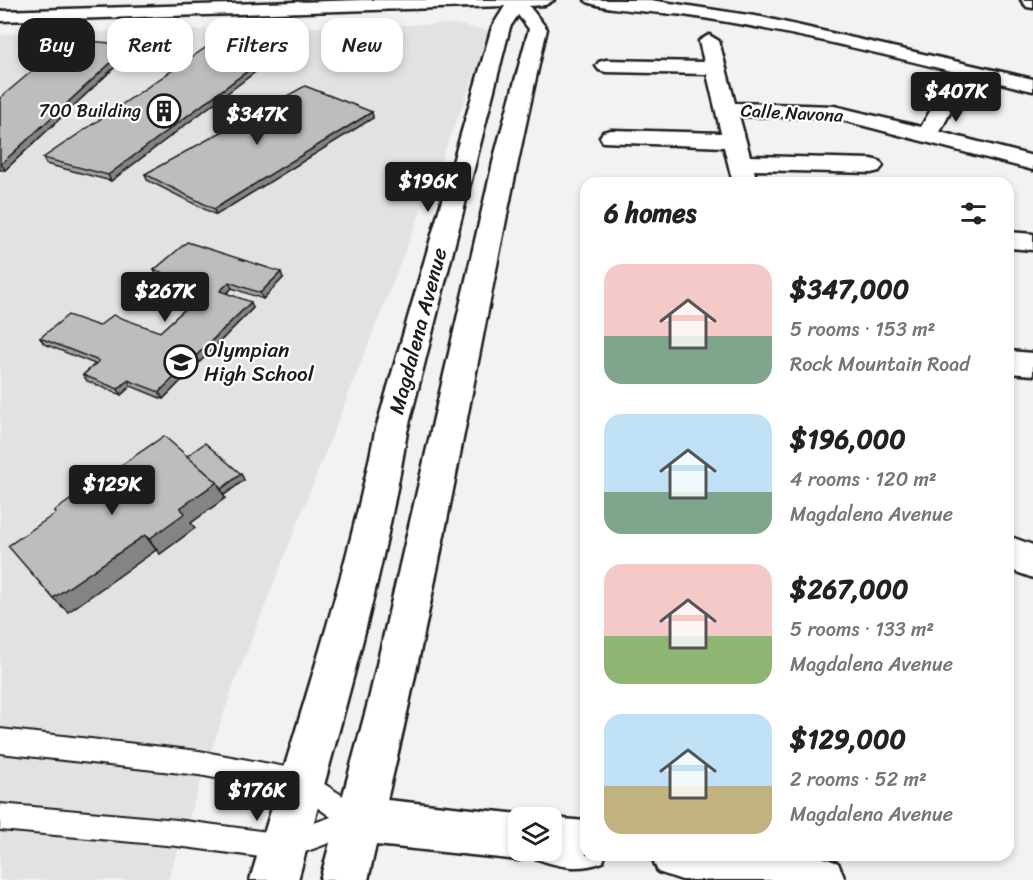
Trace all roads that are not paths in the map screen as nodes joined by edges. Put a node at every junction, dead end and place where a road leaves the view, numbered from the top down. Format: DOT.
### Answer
graph roads {
  1 [pos="594,0"];
  2 [pos="531,1"];
  3 [pos="0,16"];
  4 [pos="709,42"];
  5 [pos="606,66"];
  6 [pos="716,68"];
  7 [pos="1033,85"];
  8 [pos="951,91"];
  9 [pos="726,109"];
  10 [pos="927,136"];
  11 [pos="611,137"];
  12 [pos="740,162"];
  13 [pos="1033,163"];
  14 [pos="871,166"];
  15 [pos="1014,240"];
  16 [pos="1033,242"];
  17 [pos="1014,362"];
  18 [pos="1033,364"];
  19 [pos="1014,554"];
  20 [pos="1033,562"];
  21 [pos="0,741"];
  22 [pos="302,782"];
  23 [pos="0,817"];
  24 [pos="358,820"];
  25 [pos="508,836"];
  26 [pos="562,842"];
  27 [pos="580,844"];
  28 [pos="710,861"];
  29 [pos="279,864"];
  30 [pos="344,880"];
  31 [pos="820,880"];
  1 -- 7 [label="street"];
  2 -- 3 [label="street"];
  2 -- 22 [label="street, Magdalena Avenue"];
  2 -- 24 [label="street"];
  4 -- 6 [label="street"];
  5 -- 6 [label="street"];
  6 -- 9 [label="street"];
  8 -- 10 [label="street"];
  9 -- 10 [label="street, Calle Navona"];
  9 -- 12 [label="street"];
  10 -- 13 [label="street, Calle Navona"];
  11 -- 12 [label="street"];
  12 -- 14 [label="street"];
  15 -- 16 [label="street"];
  17 -- 18 [label="street"];
  19 -- 20 [label="street"];
  21 -- 22 [label="lane"];
  22 -- 24 [label="lane"];
  22 -- 29 [label="street, Magdalena Avenue"];
  23 -- 29 [label="lane"];
  24 -- 25 [label="street"];
  24 -- 29 [label="lane"];
  24 -- 30 [label="street"];
  26 -- 27 [label="street"];
  28 -- 31 [label="street"];
}
